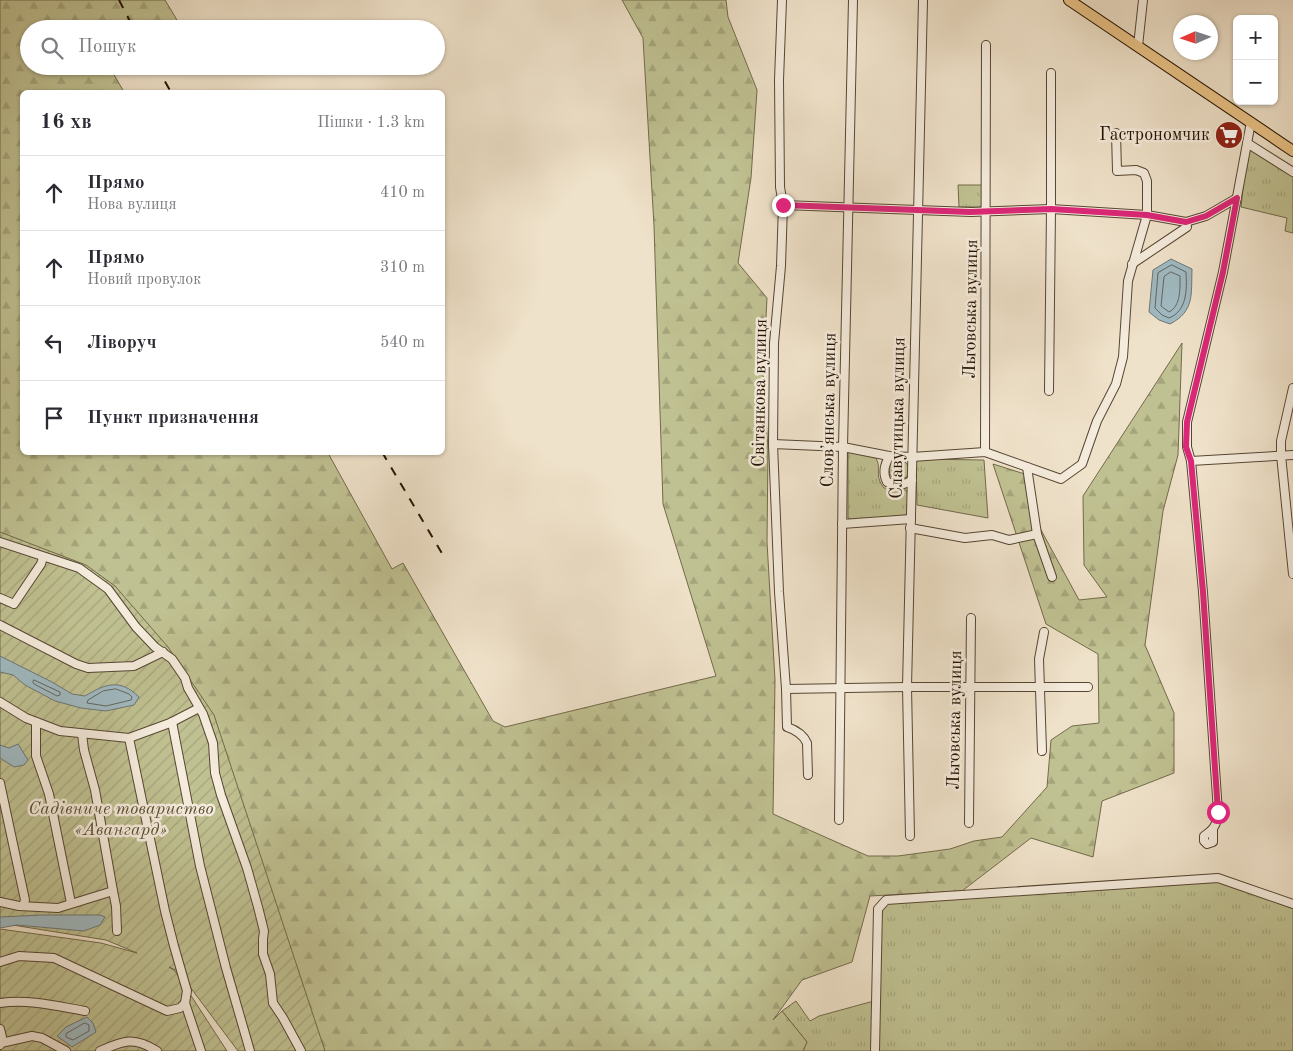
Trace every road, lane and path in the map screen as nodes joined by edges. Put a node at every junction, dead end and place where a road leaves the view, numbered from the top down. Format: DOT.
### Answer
graph roads {
  1 [pos="782,0"];
  2 [pos="852,0"];
  3 [pos="923,0"];
  4 [pos="1069,0"];
  5 [pos="1143,0"];
  6 [pos="986,45"];
  7 [pos="1138,46"];
  8 [pos="1051,72"];
  9 [pos="1250,122"];
  10 [pos="1116,133"];
  11 [pos="1247,143"];
  12 [pos="1293,151"];
  13 [pos="1293,172"];
  14 [pos="1237,198"];
  15 [pos="783,205"];
  16 [pos="848,207"];
  17 [pos="1051,209"];
  18 [pos="918,210"];
  19 [pos="987,211"];
  20 [pos="1147,215"];
  21 [pos="1186,222"];
  22 [pos="1132,264"];
  23 [pos="1293,388"];
  24 [pos="1049,391"];
  25 [pos="772,444"];
  26 [pos="844,447"];
  27 [pos="985,452"];
  28 [pos="1281,455"];
  29 [pos="1293,455"];
  30 [pos="889,456"];
  31 [pos="912,457"];
  32 [pos="1191,461"];
  33 [pos="1027,467"];
  34 [pos="912,480"];
  35 [pos="911,519"];
  36 [pos="842,524"];
  37 [pos="910,528"];
  38 [pos="1037,534"];
  39 [pos="0,542"];
  40 [pos="44,557"];
  41 [pos="1293,574"];
  42 [pos="1052,577"];
  43 [pos="0,598"];
  44 [pos="971,618"];
  45 [pos="0,624"];
  46 [pos="1044,632"];
  47 [pos="163,652"];
  48 [pos="907,687"];
  49 [pos="1040,687"];
  50 [pos="1088,687"];
  51 [pos="841,688"];
  52 [pos="971,688"];
  53 [pos="786,689"];
  54 [pos="0,702"];
  55 [pos="199,708"];
  56 [pos="36,722"];
  57 [pos="172,722"];
  58 [pos="82,734"];
  59 [pos="129,738"];
  60 [pos="1042,751"];
  61 [pos="808,775"];
  62 [pos="0,783"];
  63 [pos="839,820"];
  64 [pos="969,823"];
  65 [pos="1214,829"];
  66 [pos="910,836"];
  67 [pos="113,891"];
  68 [pos="0,902"];
  69 [pos="72,903"];
  70 [pos="1293,904"];
  71 [pos="23,906"];
  72 [pos="117,931"];
  73 [pos="0,962"];
  74 [pos="0,1003"];
  75 [pos="185,1003"];
  76 [pos="85,1011"];
  77 [pos="0,1029"];
  78 [pos="1,1044"];
  79 [pos="66,1051"];
  80 [pos="100,1051"];
  81 [pos="157,1051"];
  82 [pos="201,1051"];
  83 [pos="250,1051"];
  84 [pos="301,1051"];
  85 [pos="875,1051"];
  1 -- 15 [label="street, Світанкова вулиця"];
  2 -- 16 [label="street, Словʼянська вулиця"];
  3 -- 18 [label="street, Славутицька вулиця"];
  4 -- 7 [label="main road"];
  5 -- 7 [label="street"];
  6 -- 19 [label="street, Льговська вулиця"];
  7 -- 9 [label="main road"];
  8 -- 17 [label="street"];
  9 -- 11 [label="street"];
  9 -- 12 [label="main road"];
  10 -- 20 [label="street"];
  11 -- 13 [label="street"];
  11 -- 14 [label="street"];
  14 -- 21 [label="street"];
  14 -- 32 [label="street"];
  15 -- 16 [label="street"];
  15 -- 25 [label="street, Світанкова вулиця"];
  16 -- 18 [label="street"];
  16 -- 26 [label="street, Словʼянська вулиця"];
  17 -- 19 [label="street"];
  17 -- 20 [label="street"];
  17 -- 24 [label="street"];
  18 -- 19 [label="street"];
  18 -- 31 [label="street, Славутицька вулиця"];
  19 -- 27 [label="street, Льговська вулиця"];
  20 -- 21 [label="street"];
  20 -- 22 [label="street"];
  21 -- 22 [label="street"];
  22 -- 33 [label="street"];
  23 -- 28 [label="street"];
  25 -- 26 [label="street"];
  25 -- 53 [label="street, Світанкова вулиця"];
  26 -- 30 [label="street"];
  26 -- 36 [label="street, Словʼянська вулиця"];
  27 -- 31 [label="street"];
  27 -- 33 [label="street"];
  28 -- 29 [label="street"];
  28 -- 32 [label="street"];
  28 -- 41 [label="street"];
  30 -- 31 [label="street"];
  30 -- 34 [label="street"];
  31 -- 34 [label="street, Славутицька вулиця"];
  32 -- 65 [label="street"];
  33 -- 38 [label="street"];
  34 -- 35 [label="street, Славутицька вулиця"];
  35 -- 36 [label="street"];
  35 -- 37 [label="street, Славутицька вулиця"];
  36 -- 51 [label="street, Словʼянська вулиця"];
  37 -- 38 [label="street"];
  37 -- 48 [label="street, Славутицька вулиця"];
  38 -- 42 [label="street"];
  39 -- 40 [label="street"];
  40 -- 43 [label="street"];
  40 -- 47 [label="street"];
  44 -- 52 [label="street, Льговська вулиця"];
  45 -- 47 [label="street"];
  46 -- 49 [label="street"];
  47 -- 55 [label="street"];
  48 -- 51 [label="street"];
  48 -- 52 [label="street"];
  48 -- 66 [label="street, Славутицька вулиця"];
  49 -- 50 [label="street"];
  49 -- 52 [label="street"];
  49 -- 60 [label="street"];
  51 -- 53 [label="street"];
  51 -- 63 [label="street, Словʼянська вулиця"];
  52 -- 64 [label="street, Льговська вулиця"];
  53 -- 61 [label="street, Світанкова вулиця"];
  54 -- 56 [label="street"];
  55 -- 57 [label="street"];
  55 -- 84 [label="street"];
  56 -- 58 [label="street"];
  56 -- 69 [label="street"];
  57 -- 59 [label="street"];
  57 -- 83 [label="street"];
  58 -- 59 [label="street"];
  58 -- 67 [label="street"];
  59 -- 75 [label="street"];
  62 -- 71 [label="street"];
  67 -- 69 [label="street"];
  67 -- 72 [label="street"];
  68 -- 71 [label="street"];
  69 -- 71 [label="street"];
  70 -- 85 [label="street"];
  73 -- 75 [label="street"];
  74 -- 76 [label="street"];
  75 -- 82 [label="street"];
  77 -- 78 [label="street"];
  78 -- 79 [label="street"];
  80 -- 81 [label="street"];
}
